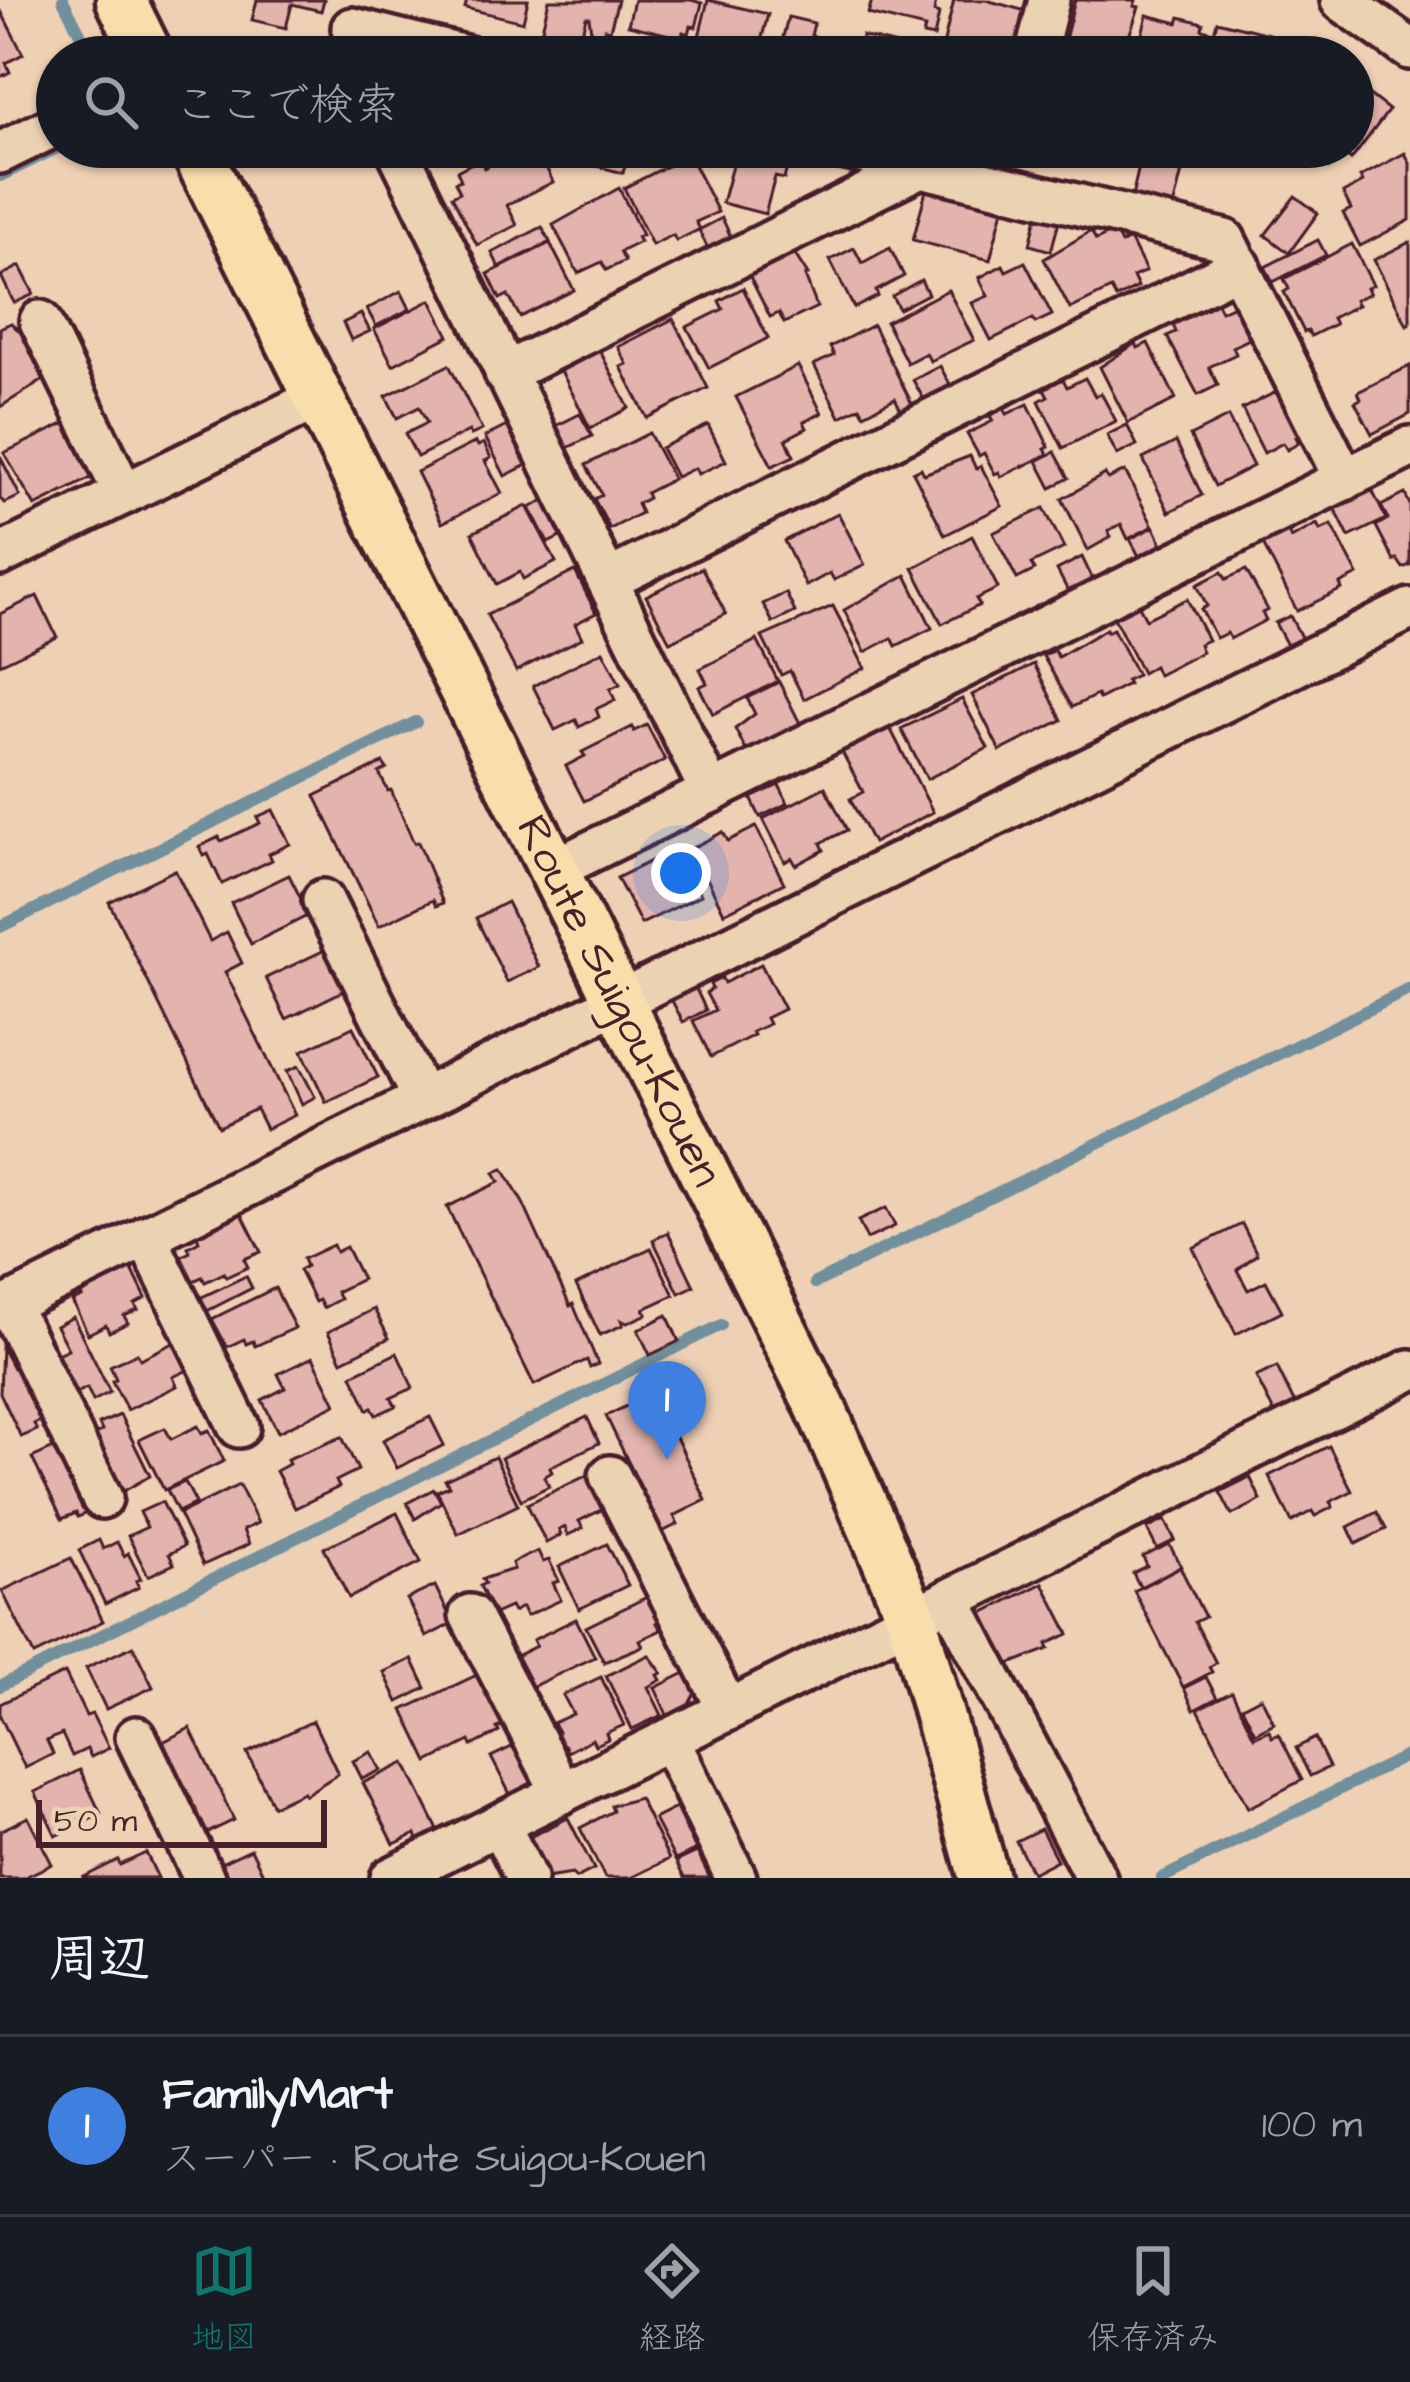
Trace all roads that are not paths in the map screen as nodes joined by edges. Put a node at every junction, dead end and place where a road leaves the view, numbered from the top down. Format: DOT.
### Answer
graph roads {
  1 [pos="121,0"];
  2 [pos="1049,0"];
  3 [pos="1341,0"];
  4 [pos="354,28"];
  5 [pos="139,36"];
  6 [pos="386,36"];
  7 [pos="1040,36"];
  8 [pos="1410,49"];
  9 [pos="36,135"];
  10 [pos="0,153"];
  11 [pos="204,168"];
  12 [pos="406,168"];
  13 [pos="918,168"];
  14 [pos="1015,168"];
  15 [pos="1240,266"];
  16 [pos="40,321"];
  17 [pos="505,373"];
  18 [pos="318,398"];
  19 [pos="1410,447"];
  20 [pos="1345,480"];
  21 [pos="124,494"];
  22 [pos="0,555"];
  23 [pos="608,580"];
  24 [pos="1410,609"];
  25 [pos="711,793"];
  26 [pos="553,870"];
  27 [pos="323,900"];
  28 [pos="620,1000"];
  29 [pos="422,1098"];
  30 [pos="146,1236"];
  31 [pos="5,1307"];
  32 [pos="1410,1370"];
  33 [pos="239,1427"];
  34 [pos="610,1476"];
  35 [pos="102,1498"];
  36 [pos="931,1608"];
  37 [pos="470,1615"];
  38 [pos="728,1710"];
  39 [pos="136,1737"];
  40 [pos="669,1739"];
  41 [pos="562,1793"];
  42 [pos="499,1824"];
  43 [pos="414,1873"];
  44 [pos="204,1878"];
  45 [pos="526,1878"];
  46 [pos="736,1878"];
  47 [pos="984,1878"];
  48 [pos="1096,1878"];
  1 -- 5 [label="main road"];
  2 -- 7 [label="street"];
  3 -- 8 [label="street"];
  4 -- 6 [label="street"];
  9 -- 10 [label="street"];
  11 -- 18 [label="main road, Route Suigou-Kouen"];
  12 -- 17 [label="street"];
  13 -- 17 [label="street"];
  14 -- 15 [label="street"];
  15 -- 20 [label="street"];
  15 -- 23 [label="street"];
  16 -- 21 [label="street"];
  17 -- 23 [label="street"];
  18 -- 21 [label="street"];
  18 -- 26 [label="main road, Route Suigou-Kouen"];
  19 -- 20 [label="street"];
  20 -- 25 [label="street"];
  21 -- 22 [label="street"];
  23 -- 25 [label="street"];
  24 -- 28 [label="street"];
  25 -- 26 [label="street"];
  26 -- 28 [label="main road, Route Suigou-Kouen"];
  27 -- 29 [label="street"];
  28 -- 29 [label="street"];
  28 -- 36 [label="main road, Route Suigou-Kouen"];
  29 -- 30 [label="street"];
  30 -- 31 [label="street"];
  30 -- 33 [label="street"];
  31 -- 35 [label="street"];
  32 -- 36 [label="street"];
  34 -- 38 [label="street"];
  36 -- 38 [label="street"];
  36 -- 47 [label="main road, Route Suigou-Kouen"];
  36 -- 48 [label="street"];
  37 -- 41 [label="street"];
  38 -- 40 [label="street"];
  39 -- 44 [label="street"];
  40 -- 41 [label="street"];
  40 -- 46 [label="street"];
  41 -- 42 [label="street"];
  42 -- 43 [label="street"];
  42 -- 45 [label="street"];
}
